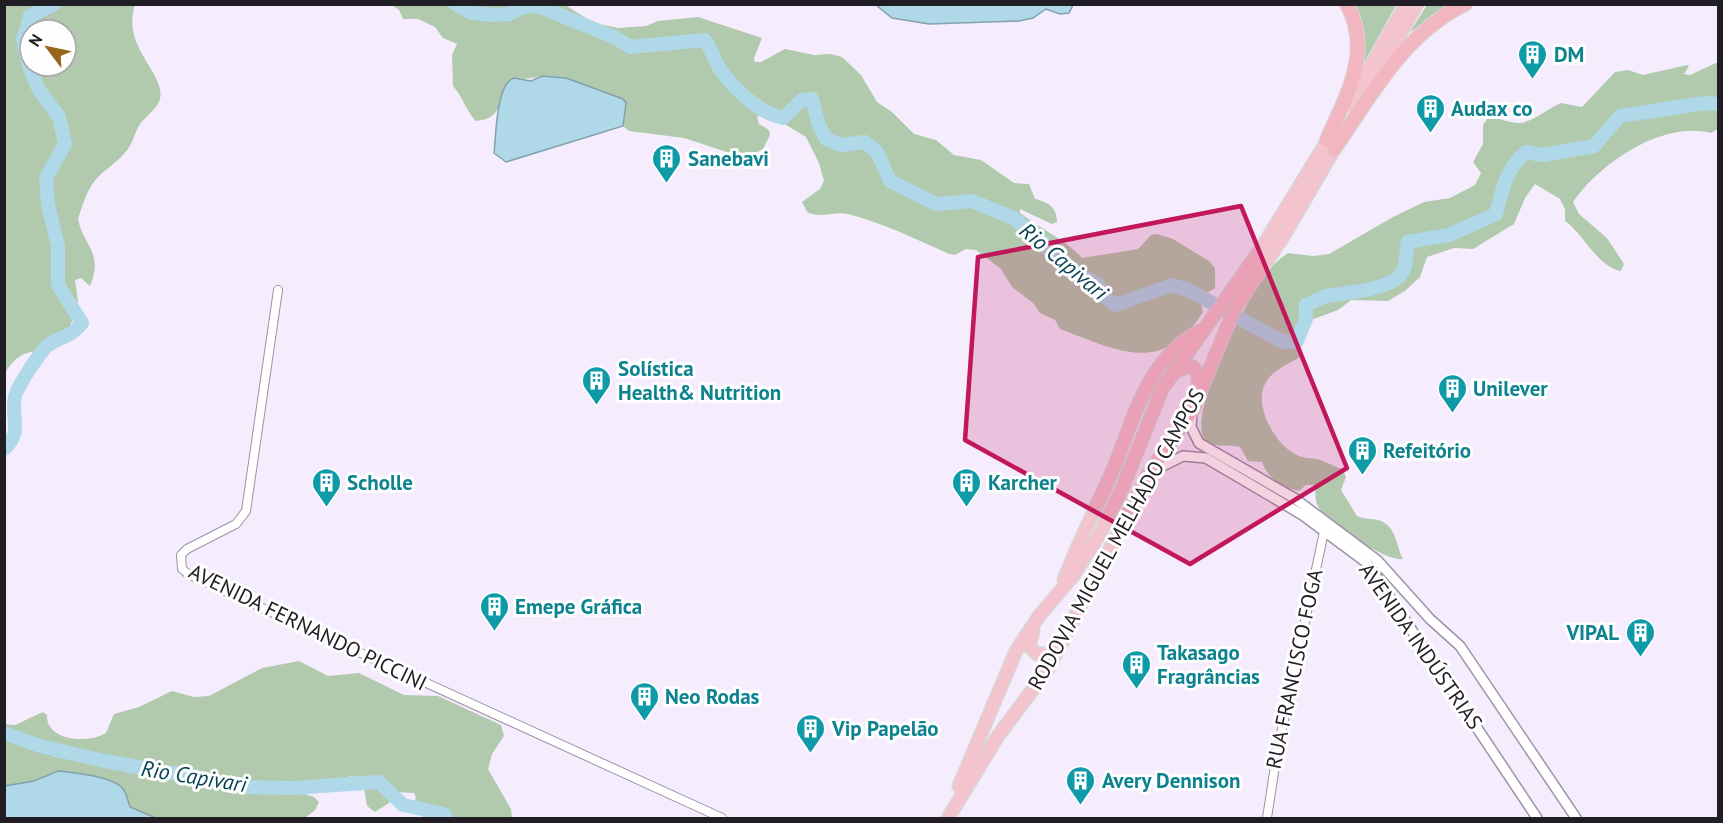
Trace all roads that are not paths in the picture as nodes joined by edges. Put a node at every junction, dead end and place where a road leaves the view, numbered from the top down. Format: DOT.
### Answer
graph roads {
  1 [pos="1347,4"];
  2 [pos="1406,4"];
  3 [pos="1417,4"];
  4 [pos="1465,4"];
  5 [pos="1331,145"];
  6 [pos="278,290"];
  7 [pos="1238,292"];
  8 [pos="1205,326"];
  9 [pos="1171,375"];
  10 [pos="1193,410"];
  11 [pos="1149,473"];
  12 [pos="1325,525"];
  13 [pos="1058,595"];
  14 [pos="1039,616"];
  15 [pos="1060,643"];
  16 [pos="722,819"];
  17 [pos="946,819"];
  18 [pos="1268,819"];
  19 [pos="1537,819"];
  20 [pos="1576,819"];
  1 -- 5 [label="highway"];
  2 -- 5 [label="highway, RODOVIA MIGUEL MELHADO CAMPOS"];
  3 -- 5 [label="highway, RODOVIA MIGUEL MELHADO CAMPOS"];
  4 -- 5 [label="highway"];
  5 -- 7 [label="highway, RODOVIA MIGUEL MELHADO CAMPOS"];
  6 -- 16 [label="street, AVENIDA FERNANDO PICCINI"];
  7 -- 8 [label="highway, RODOVIA MIGUEL MELHADO CAMPOS"];
  7 -- 10 [label="highway, RODOVIA MIGUEL MELHADO CAMPOS"];
  8 -- 9 [label="highway, RODOVIA MIGUEL MELHADO CAMPOS"];
  8 -- 13 [label="highway"];
  9 -- 10 [label="highway"];
  9 -- 13 [label="highway, RODOVIA MIGUEL MELHADO CAMPOS"];
  10 -- 11 [label="highway, RODOVIA MIGUEL MELHADO CAMPOS"];
  10 -- 12 [label="street, AVENIDA INDÚSTRIAS"];
  11 -- 12 [label="street, AVENIDA INDÚSTRIAS"];
  11 -- 15 [label="highway, RODOVIA MIGUEL MELHADO CAMPOS"];
  12 -- 18 [label="street, RUA FRANCISCO FOGA"];
  12 -- 19 [label="street, AVENIDA INDÚSTRIAS"];
  12 -- 20 [label="street, AVENIDA INDÚSTRIAS"];
  13 -- 14 [label="highway, RODOVIA MIGUEL MELHADO CAMPOS"];
  14 -- 15 [label="highway"];
  14 -- 17 [label="highway, RODOVIA MIGUEL MELHADO CAMPOS"];
  15 -- 17 [label="highway, RODOVIA MIGUEL MELHADO CAMPOS"];
}
